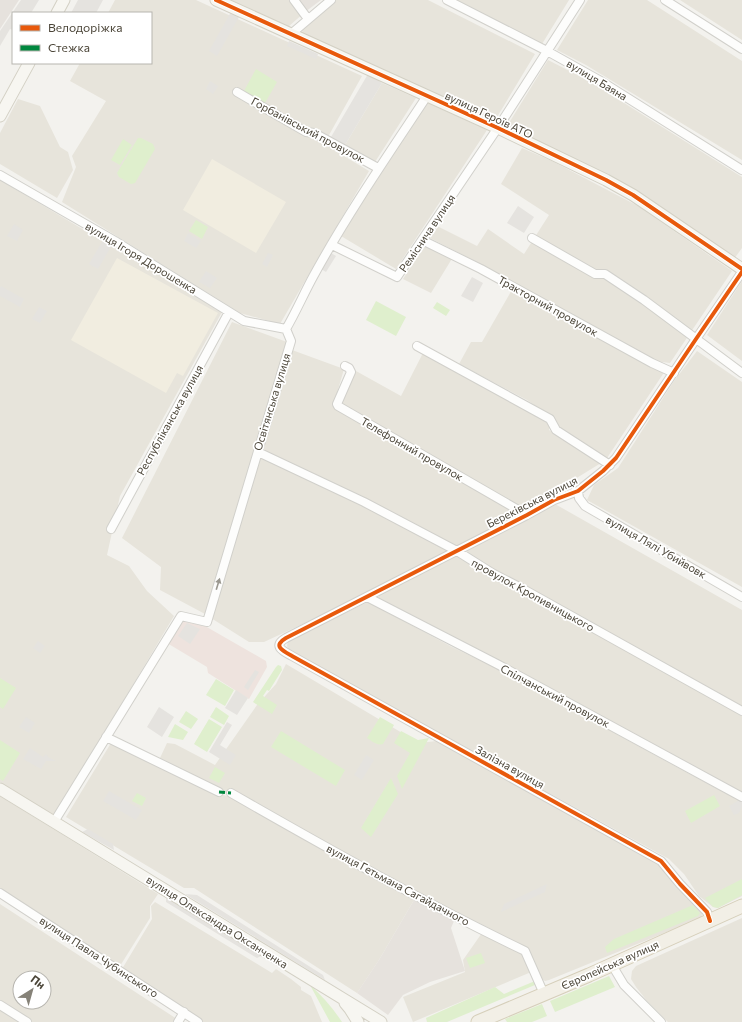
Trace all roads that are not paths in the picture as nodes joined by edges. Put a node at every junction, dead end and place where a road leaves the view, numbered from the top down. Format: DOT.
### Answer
graph roads {
  1 [pos="64,0"];
  2 [pos="216,0"];
  3 [pos="294,0"];
  4 [pos="332,0"];
  5 [pos="447,0"];
  6 [pos="580,0"];
  7 [pos="665,0"];
  8 [pos="58,12"];
  9 [pos="308,19"];
  10 [pos="291,34"];
  11 [pos="742,49"];
  12 [pos="547,51"];
  13 [pos="29,64"];
  14 [pos="237,92"];
  15 [pos="427,96"];
  16 [pos="0,116"];
  17 [pos="498,128"];
  18 [pos="378,168"];
  19 [pos="742,170"];
  20 [pos="0,176"];
  21 [pos="532,238"];
  22 [pos="422,240"];
  23 [pos="332,245"];
  24 [pos="742,270"];
  25 [pos="229,312"];
  26 [pos="286,329"];
  27 [pos="696,339"];
  28 [pos="418,346"];
  29 [pos="346,366"];
  30 [pos="674,373"];
  31 [pos="742,373"];
  32 [pos="258,452"];
  33 [pos="610,464"];
  34 [pos="578,491"];
  35 [pos="527,515"];
  36 [pos="111,529"];
  37 [pos="457,551"];
  38 [pos="367,597"];
  39 [pos="742,597"];
  40 [pos="281,650"];
  41 [pos="742,711"];
  42 [pos="106,738"];
  43 [pos="0,789"];
  44 [pos="219,792"];
  45 [pos="231,793"];
  46 [pos="742,797"];
  47 [pos="54,822"];
  48 [pos="0,893"];
  49 [pos="742,906"];
  50 [pos="710,921"];
  51 [pos="612,965"];
  52 [pos="544,994"];
  53 [pos="339,997"];
  54 [pos="0,1005"];
  55 [pos="184,1012"];
  56 [pos="27,1022"];
  57 [pos="178,1022"];
  58 [pos="198,1022"];
  59 [pos="358,1022"];
  60 [pos="380,1022"];
  61 [pos="478,1022"];
  62 [pos="661,1022"];
  1 -- 8 [label="street"];
  2 -- 10 [label="street, вулиця Героїв АТО"];
  3 -- 9 [label="street"];
  4 -- 9 [label="street"];
  5 -- 12 [label="street, вулиця Баяна"];
  6 -- 12 [label="street, Реміснича вулиця"];
  7 -- 11 [label="street"];
  9 -- 10 [label="street"];
  10 -- 15 [label="street, вулиця Героїв АТО"];
  12 -- 17 [label="street, Реміснича вулиця"];
  12 -- 19 [label="street, вулиця Баяна"];
  13 -- 16 [label="street"];
  14 -- 18 [label="street, Горбанівський провулок"];
  15 -- 17 [label="street, вулиця Героїв АТО"];
  15 -- 18 [label="street"];
  17 -- 22 [label="street, Реміснича вулиця"];
  17 -- 24 [label="street, вулиця Героїв АТО"];
  18 -- 23 [label="street"];
  20 -- 25 [label="street, вулиця Ігоря Дорошенка"];
  21 -- 27 [label="street"];
  22 -- 23 [label="street, Реміснича вулиця"];
  22 -- 30 [label="street, Тракторний провулок"];
  23 -- 26 [label="street"];
  24 -- 27 [label="street, Береківська вулиця"];
  25 -- 26 [label="street, вулиця Ігоря Дорошенка"];
  25 -- 36 [label="street, Республіканська вулиця"];
  26 -- 32 [label="street, Освітянська вулиця"];
  27 -- 30 [label="street, Береківська вулиця"];
  27 -- 31 [label="street"];
  28 -- 33 [label="street"];
  29 -- 35 [label="street, Телефонний провулок"];
  30 -- 33 [label="street, Береківська вулиця"];
  32 -- 37 [label="street, провулок Кропивницького"];
  42 -- 32 [label="street, Освітянська вулиця, one-way"];
  33 -- 34 [label="street, Береківська вулиця"];
  34 -- 35 [label="street, Береківська вулиця"];
  34 -- 39 [label="street, вулиця Лялі Убийвовк"];
  35 -- 37 [label="street, Береківська вулиця"];
  37 -- 38 [label="street, Береківська вулиця"];
  37 -- 41 [label="street, провулок Кропивницького"];
  38 -- 40 [label="street, Береківська вулиця"];
  38 -- 46 [label="street, Спілчанський провулок"];
  40 -- 50 [label="street, Залізна вулиця"];
  42 -- 44 [label="street"];
  42 -- 47 [label="street"];
  43 -- 47 [label="street, вулиця Олександра Оксанченка"];
  45 -- 52 [label="street, вулиця Гетьмана Сагайдачного"];
  47 -- 53 [label="street, вулиця Олександра Оксанченка"];
  48 -- 55 [label="street, вулиця Павла Чубинського"];
  49 -- 50 [label="main road, Європейська вулиця"];
  50 -- 51 [label="main road, Європейська вулиця"];
  51 -- 52 [label="main road, Європейська вулиця"];
  51 -- 62 [label="street"];
  52 -- 61 [label="main road, Європейська вулиця"];
  53 -- 59 [label="street"];
  53 -- 60 [label="street, вулиця Олександра Оксанченка"];
  54 -- 56 [label="street"];
  55 -- 57 [label="street"];
  55 -- 58 [label="street, вулиця Павла Чубинського"];
}
